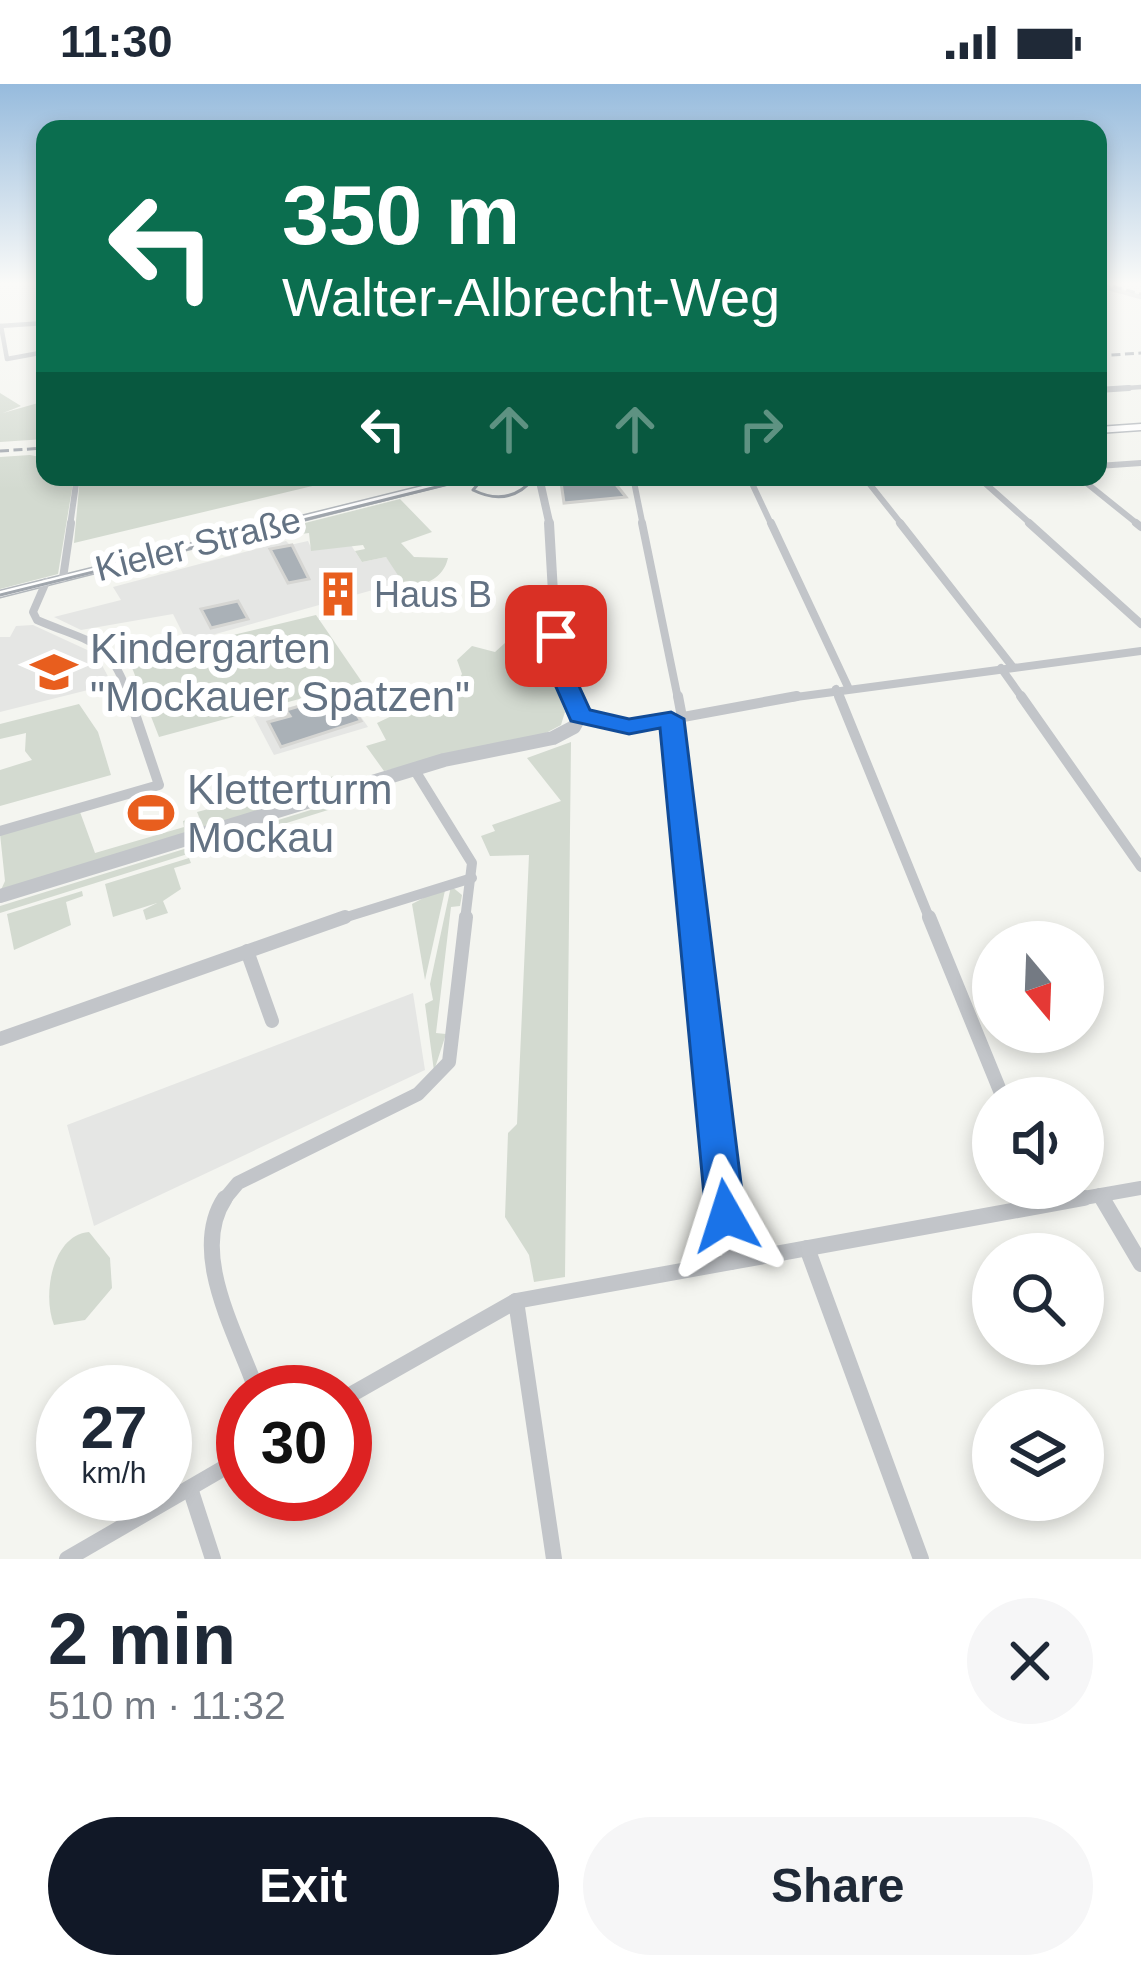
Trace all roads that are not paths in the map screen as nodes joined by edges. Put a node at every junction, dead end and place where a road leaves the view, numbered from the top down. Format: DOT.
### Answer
graph roads {
  1 [pos="6,352"];
  2 [pos="36,355"];
  3 [pos="1141,387"];
  4 [pos="1107,389"];
  5 [pos="1141,427"];
  6 [pos="1107,429"];
  7 [pos="1141,463"];
  8 [pos="1107,465"];
  9 [pos="76,486"];
  10 [pos="436,486"];
  11 [pos="541,486"];
  12 [pos="635,486"];
  13 [pos="753,486"];
  14 [pos="871,486"];
  15 [pos="988,486"];
  16 [pos="1090,486"];
  17 [pos="1141,515"];
  18 [pos="1127,516"];
  19 [pos="1141,527"];
  20 [pos="62,578"];
  21 [pos="46,582"];
  22 [pos="0,594"];
  23 [pos="1141,625"];
  24 [pos="1141,651"];
  25 [pos="1006,667"];
  26 [pos="842,688"];
  27 [pos="580,716"];
  28 [pos="677,718"];
  29 [pos="414,769"];
  30 [pos="0,831"];
  31 [pos="1141,867"];
  32 [pos="472,878"];
  33 [pos="0,896"];
  34 [pos="247,951"];
  35 [pos="272,1021"];
  36 [pos="0,1039"];
  37 [pos="995,1077"];
  38 [pos="1141,1188"];
  39 [pos="1104,1195"];
  40 [pos="1104,1203"];
  41 [pos="985,1209"];
  42 [pos="807,1249"];
  43 [pos="731,1262"];
  44 [pos="1141,1264"];
  45 [pos="516,1301"];
  46 [pos="248,1365"];
  47 [pos="372,1383"];
  48 [pos="192,1494"];
  49 [pos="133,1521"];
  50 [pos="67,1559"];
  51 [pos="213,1559"];
  52 [pos="554,1559"];
  53 [pos="921,1559"];
  1 -- 2 [label="street"];
  3 -- 4 [label="street"];
  5 -- 6 [label="main road"];
  7 -- 8 [label="street"];
  9 -- 20 [label="street"];
  10 -- 20 [label="main road, Kieler Straße"];
  11 -- 27 [label="street"];
  12 -- 28 [label="street"];
  13 -- 26 [label="street"];
  14 -- 25 [label="street"];
  15 -- 23 [label="street"];
  16 -- 18 [label="street"];
  17 -- 18 [label="street"];
  18 -- 19 [label="street"];
  20 -- 21 [label="main road, Kieler Straße"];
  21 -- 22 [label="main road, Kieler Straße"];
  21 -- 30 [label="street"];
  24 -- 25 [label="street"];
  25 -- 26 [label="street"];
  25 -- 31 [label="street"];
  26 -- 28 [label="street"];
  26 -- 37 [label="street"];
  27 -- 28 [label="street"];
  27 -- 29 [label="street"];
  28 -- 43 [label="street"];
  29 -- 32 [label="street"];
  29 -- 33 [label="street"];
  32 -- 34 [label="street"];
  32 -- 46 [label="street"];
  34 -- 35 [label="street"];
  34 -- 36 [label="street"];
  38 -- 39 [label="street"];
  40 -- 44 [label="street"];
  41 -- 42 [label="street"];
  42 -- 43 [label="street"];
  42 -- 53 [label="street"];
  43 -- 45 [label="street"];
  45 -- 47 [label="street"];
  45 -- 52 [label="street"];
  48 -- 51 [label="street"];
  49 -- 50 [label="street"];
}
